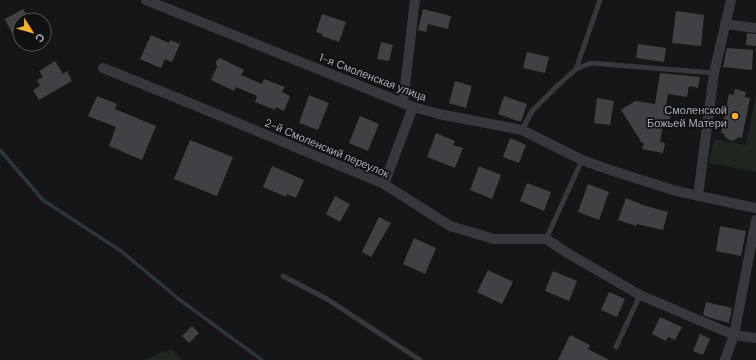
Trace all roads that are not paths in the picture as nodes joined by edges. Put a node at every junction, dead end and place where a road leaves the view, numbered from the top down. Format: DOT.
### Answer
graph roads {
  1 [pos="146,0"];
  2 [pos="415,0"];
  3 [pos="600,0"];
  4 [pos="730,0"];
  5 [pos="725,24"];
  6 [pos="756,28"];
  7 [pos="103,68"];
  8 [pos="576,69"];
  9 [pos="714,73"];
  10 [pos="408,105"];
  11 [pos="522,130"];
  12 [pos="582,160"];
  13 [pos="384,184"];
  14 [pos="698,196"];
  15 [pos="756,208"];
  16 [pos="756,220"];
  17 [pos="546,239"];
  18 [pos="282,276"];
  19 [pos="640,295"];
  20 [pos="734,335"];
  21 [pos="756,338"];
  22 [pos="616,347"];
  23 [pos="420,360"];
  24 [pos="725,360"];
  1 -- 10 [label="street, 1-я Смоленская улица"];
  2 -- 10 [label="street"];
  3 -- 8 [label="lane"];
  4 -- 5 [label="street"];
  5 -- 6 [label="street"];
  5 -- 9 [label="street"];
  7 -- 13 [label="street, 2-й Смоленский переулок"];
  8 -- 9 [label="lane"];
  8 -- 11 [label="lane"];
  9 -- 14 [label="street"];
  10 -- 11 [label="street, 1-я Смоленская улица"];
  10 -- 13 [label="street"];
  11 -- 12 [label="street, 1-я Смоленская улица"];
  12 -- 14 [label="street, 1-я Смоленская улица"];
  12 -- 17 [label="lane"];
  13 -- 17 [label="street, 2-й Смоленский переулок"];
  14 -- 15 [label="street, 1-я Смоленская улица"];
  16 -- 20 [label="street"];
  17 -- 19 [label="street"];
  18 -- 23 [label="lane"];
  19 -- 20 [label="street"];
  19 -- 22 [label="lane"];
  20 -- 21 [label="street"];
  20 -- 24 [label="street"];
}
